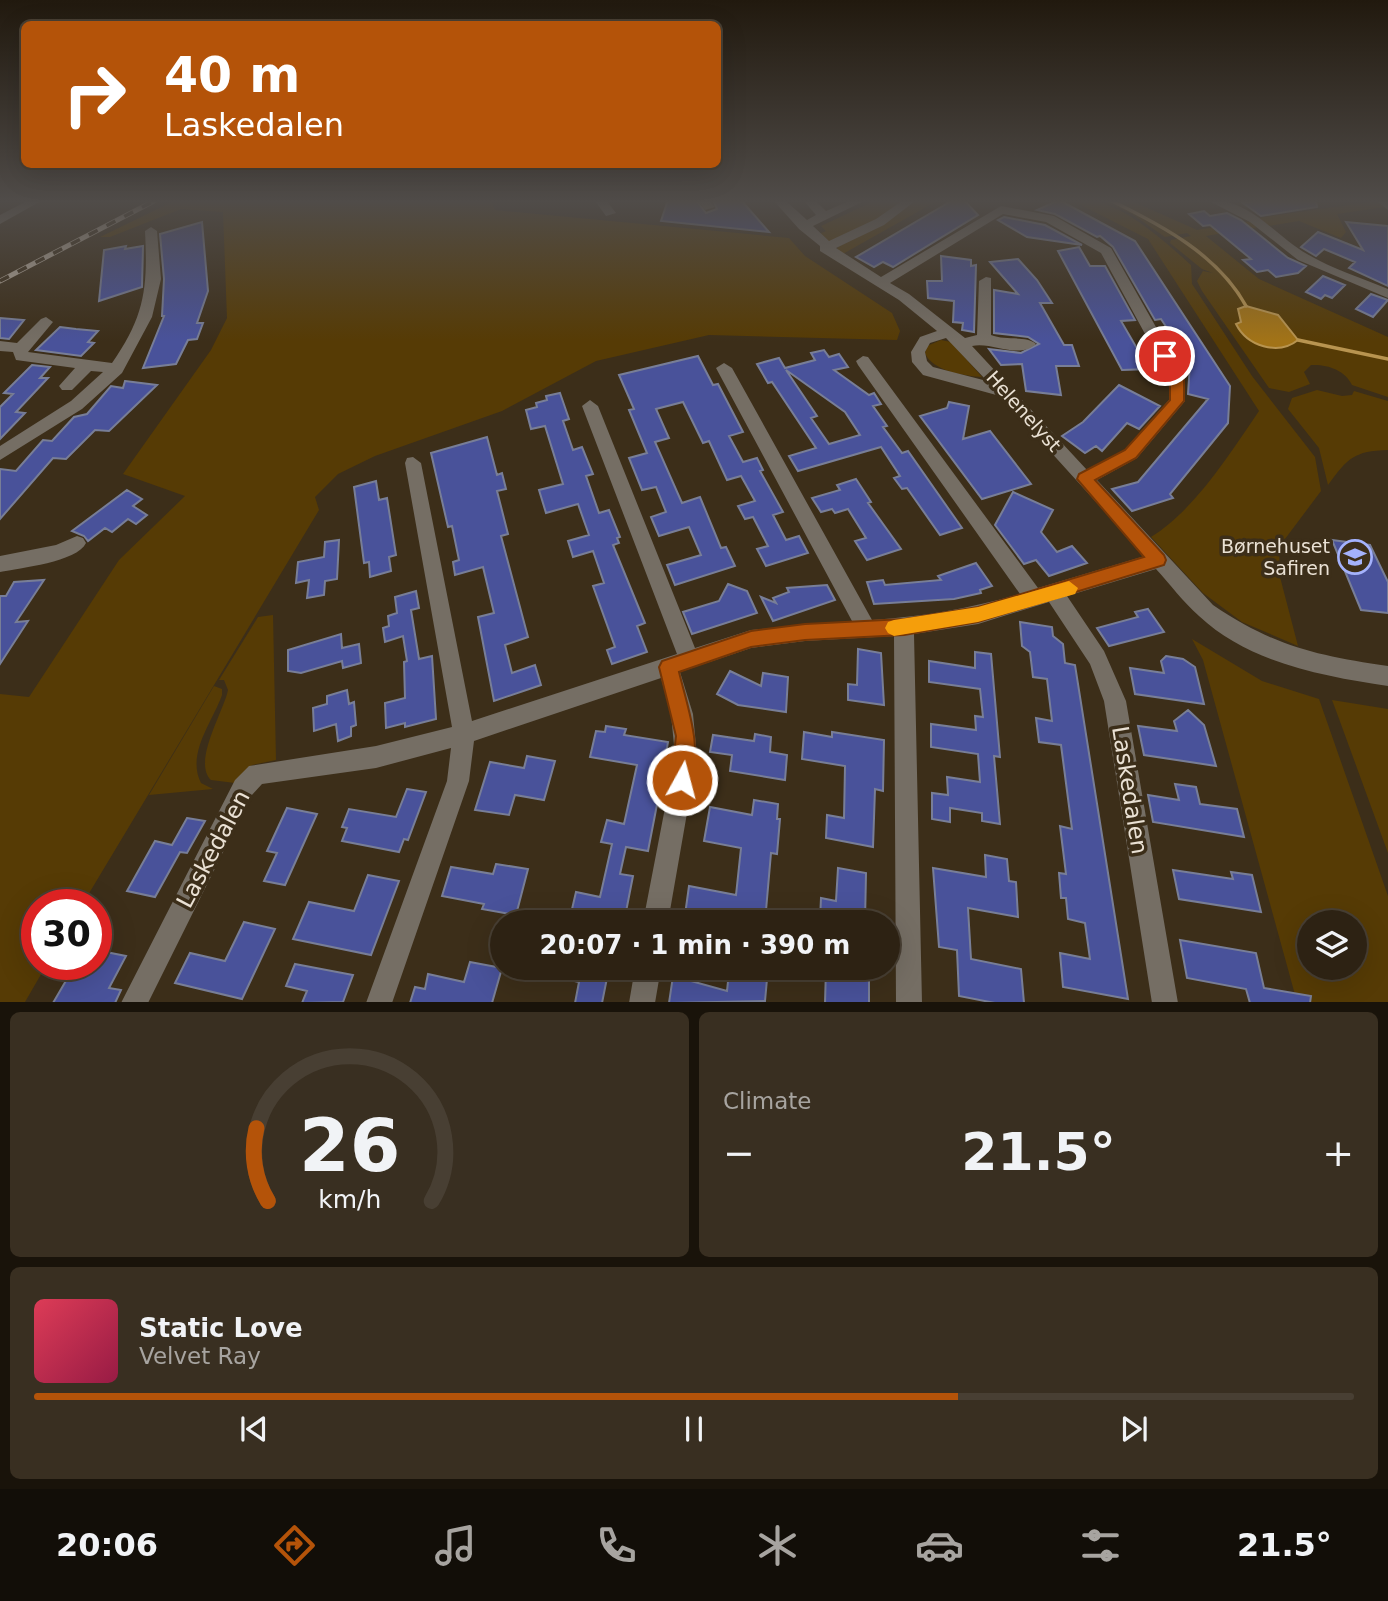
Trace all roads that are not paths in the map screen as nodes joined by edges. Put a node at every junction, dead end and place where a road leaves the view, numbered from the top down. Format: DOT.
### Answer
graph roads {
  1 [pos="152,248"];
  2 [pos="825,248"];
  3 [pos="940,248"];
  4 [pos="1100,248"];
  5 [pos="1291,248"];
  6 [pos="986,281"];
  7 [pos="881,284"];
  8 [pos="1388,294"];
  9 [pos="46,322"];
  10 [pos="949,332"];
  11 [pos="984,338"];
  12 [pos="962,344"];
  13 [pos="1029,344"];
  14 [pos="0,346"];
  15 [pos="20,348"];
  16 [pos="863,361"];
  17 [pos="87,365"];
  18 [pos="724,368"];
  19 [pos="117,369"];
  20 [pos="67,386"];
  21 [pos="1007,392"];
  22 [pos="590,406"];
  23 [pos="0,454"];
  24 [pos="413,463"];
  25 [pos="1084,479"];
  26 [pos="77,543"];
  27 [pos="1158,560"];
  28 [pos="0,564"];
  29 [pos="1044,596"];
  30 [pos="904,627"];
  31 [pos="867,629"];
  32 [pos="679,663"];
  33 [pos="1388,676"];
  34 [pos="464,734"];
  35 [pos="658,910"];
  36 [pos="647,980"];
  37 [pos="135,1002"];
  38 [pos="379,1002"];
  39 [pos="642,1002"];
  40 [pos="909,1002"];
  41 [pos="1165,1002"];
  1 -- 19 [label="street"];
  2 -- 7 [label="street, Helenelyst"];
  3 -- 7 [label="street"];
  4 -- 25 [label="street"];
  5 -- 8 [label="street"];
  6 -- 11 [label="street"];
  7 -- 10 [label="street, Helenelyst"];
  9 -- 15 [label="street"];
  10 -- 12 [label="street, Helenelyst"];
  10 -- 21 [label="street"];
  11 -- 12 [label="street, Helenelyst"];
  11 -- 13 [label="street, Helenelyst"];
  12 -- 21 [label="street, Helenelyst"];
  14 -- 15 [label="street"];
  15 -- 17 [label="street"];
  16 -- 29 [label="street, Laskedalen"];
  17 -- 19 [label="street"];
  17 -- 20 [label="street"];
  18 -- 31 [label="street"];
  19 -- 23 [label="street"];
  21 -- 25 [label="street, Helenelyst"];
  22 -- 32 [label="street"];
  24 -- 34 [label="street"];
  25 -- 27 [label="street, Helenelyst"];
  26 -- 28 [label="street"];
  27 -- 29 [label="street, Laskedalen"];
  27 -- 33 [label="street, Helenelyst"];
  29 -- 30 [label="street, Laskedalen"];
  29 -- 41 [label="street, Laskedalen"];
  30 -- 31 [label="street, Laskedalen"];
  30 -- 40 [label="street"];
  31 -- 32 [label="street, Laskedalen"];
  32 -- 34 [label="street, Laskedalen"];
  32 -- 35 [label="street"];
  34 -- 37 [label="street, Laskedalen"];
  34 -- 38 [label="street"];
  36 -- 39 [label="street"];
}
